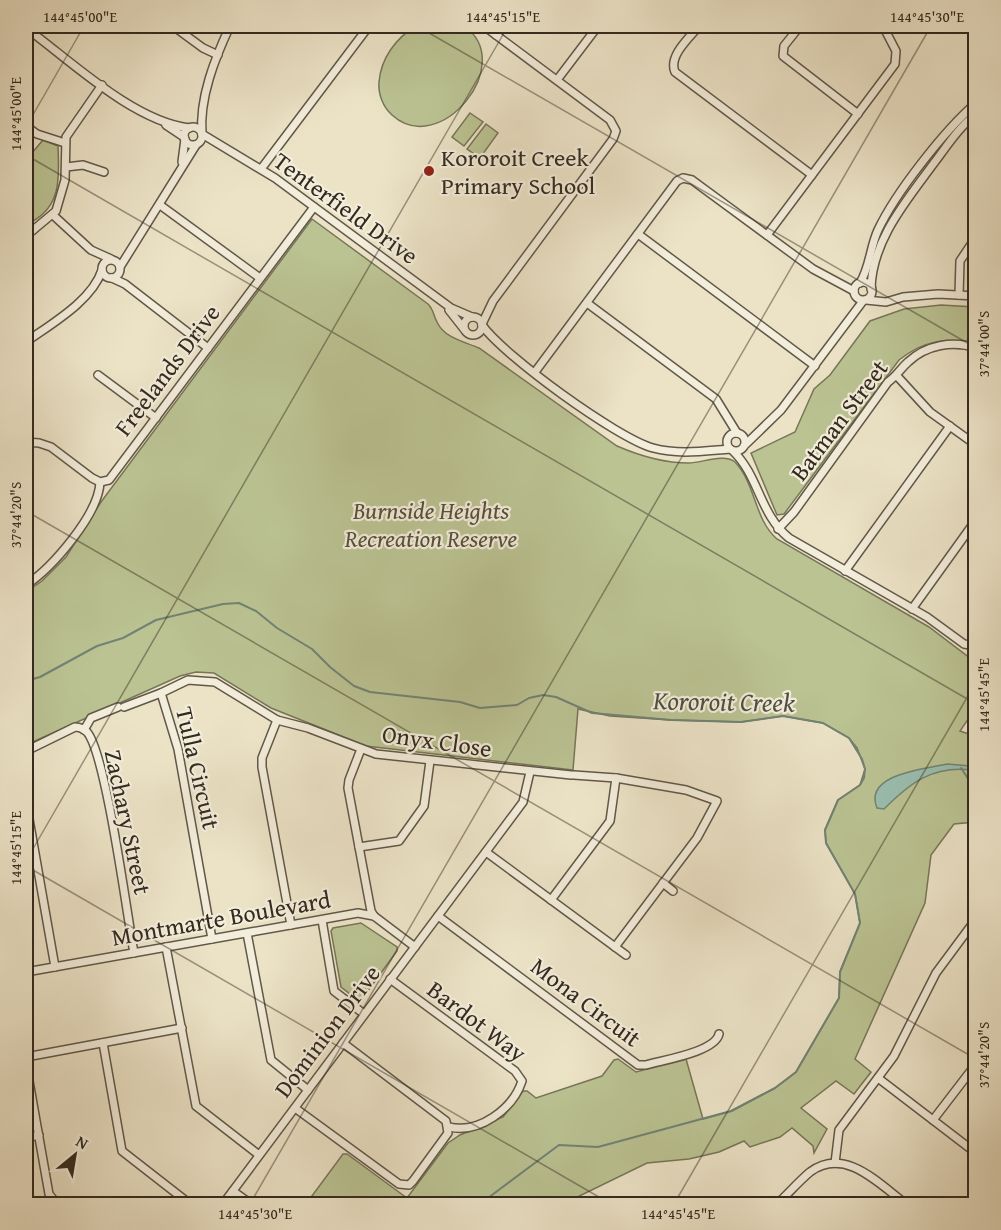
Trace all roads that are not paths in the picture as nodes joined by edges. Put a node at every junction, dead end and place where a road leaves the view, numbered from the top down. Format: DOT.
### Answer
graph roads {
  1 [pos="173,26"];
  2 [pos="230,26"];
  3 [pos="369,26"];
  4 [pos="484,26"];
  5 [pos="503,26"];
  6 [pos="598,26"];
  7 [pos="699,26"];
  8 [pos="800,26"];
  9 [pos="883,26"];
  10 [pos="971,26"];
  11 [pos="26,28"];
  12 [pos="975,33"];
  13 [pos="496,35"];
  14 [pos="218,55"];
  15 [pos="557,80"];
  16 [pos="102,85"];
  17 [pos="205,101"];
  18 [pos="975,102"];
  19 [pos="858,114"];
  20 [pos="975,114"];
  21 [pos="162,122"];
  22 [pos="26,126"];
  23 [pos="190,128"];
  24 [pos="202,134"];
  25 [pos="184,138"];
  26 [pos="65,143"];
  27 [pos="196,145"];
  28 [pos="228,151"];
  29 [pos="182,165"];
  30 [pos="66,167"];
  31 [pos="261,170"];
  32 [pos="104,172"];
  33 [pos="812,175"];
  34 [pos="160,205"];
  35 [pos="314,207"];
  36 [pos="53,215"];
  37 [pos="26,221"];
  38 [pos="33,231"];
  39 [pos="638,234"];
  40 [pos="767,235"];
  41 [pos="26,236"];
  42 [pos="975,237"];
  43 [pos="131,246"];
  44 [pos="87,247"];
  45 [pos="112,260"];
  46 [pos="121,268"];
  47 [pos="102,269"];
  48 [pos="111,278"];
  49 [pos="260,278"];
  50 [pos="856,288"];
  51 [pos="872,290"];
  52 [pos="89,291"];
  53 [pos="959,295"];
  54 [pos="139,296"];
  55 [pos="975,296"];
  56 [pos="438,300"];
  57 [pos="865,300"];
  58 [pos="493,301"];
  59 [pos="892,301"];
  60 [pos="587,303"];
  61 [pos="474,317"];
  62 [pos="848,321"];
  63 [pos="482,324"];
  64 [pos="464,329"];
  65 [pos="475,335"];
  66 [pos="26,342"];
  67 [pos="208,348"];
  68 [pos="503,348"];
  69 [pos="975,348"];
  70 [pos="815,366"];
  71 [pos="535,372"];
  72 [pos="98,375"];
  73 [pos="897,376"];
  74 [pos="722,408"];
  75 [pos="156,418"];
  76 [pos="763,426"];
  77 [pos="950,426"];
  78 [pos="739,433"];
  79 [pos="728,437"];
  80 [pos="26,442"];
  81 [pos="745,445"];
  82 [pos="975,445"];
  83 [pos="732,450"];
  84 [pos="701,451"];
  85 [pos="748,469"];
  86 [pos="100,482"];
  87 [pos="975,520"];
  88 [pos="778,529"];
  89 [pos="845,571"];
  90 [pos="26,585"];
  91 [pos="912,609"];
  92 [pos="975,646"];
  93 [pos="160,693"];
  94 [pos="277,720"];
  95 [pos="302,727"];
  96 [pos="84,730"];
  97 [pos="361,749"];
  98 [pos="26,752"];
  99 [pos="430,761"];
  100 [pos="530,772"];
  101 [pos="616,778"];
  102 [pos="26,802"];
  103 [pos="359,847"];
  104 [pos="486,852"];
  105 [pos="663,883"];
  106 [pos="673,891"];
  107 [pos="551,900"];
  108 [pos="374,916"];
  109 [pos="438,916"];
  110 [pos="975,919"];
  111 [pos="322,920"];
  112 [pos="291,925"];
  113 [pos="247,933"];
  114 [pos="212,939"];
  115 [pos="166,947"];
  116 [pos="415,947"];
  117 [pos="615,947"];
  118 [pos="134,953"];
  119 [pos="626,955"];
  120 [pos="55,967"];
  121 [pos="26,972"];
  122 [pos="390,979"];
  123 [pos="364,1014"];
  124 [pos="182,1028"];
  125 [pos="719,1034"];
  126 [pos="103,1043"];
  127 [pos="343,1043"];
  128 [pos="26,1057"];
  129 [pos="26,1064"];
  130 [pos="975,1064"];
  131 [pos="878,1078"];
  132 [pos="308,1090"];
  133 [pos="295,1108"];
  134 [pos="933,1120"];
  135 [pos="449,1127"];
  136 [pos="39,1136"];
  137 [pos="26,1138"];
  138 [pos="975,1153"];
  139 [pos="259,1155"];
  140 [pos="835,1163"];
  141 [pos="233,1191"];
  142 [pos="57,1204"];
  143 [pos="190,1204"];
  144 [pos="223,1204"];
  145 [pos="251,1204"];
  146 [pos="777,1204"];
  147 [pos="906,1204"];
  1 -- 14 [label="street"];
  2 -- 14 [label="street"];
  3 -- 31 [label="street"];
  4 -- 13 [label="street"];
  5 -- 13 [label="street"];
  6 -- 15 [label="street"];
  7 -- 33 [label="street"];
  8 -- 19 [label="street"];
  9 -- 19 [label="street"];
  10 -- 12 [label="street"];
  11 -- 16 [label="street"];
  13 -- 15 [label="street"];
  14 -- 17 [label="street"];
  15 -- 58 [label="street"];
  16 -- 21 [label="street"];
  16 -- 26 [label="street"];
  17 -- 23 [label="street"];
  17 -- 24 [label="street"];
  18 -- 50 [label="street"];
  19 -- 33 [label="street"];
  20 -- 51 [label="street"];
  21 -- 23 [label="street"];
  21 -- 25 [label="street"];
  22 -- 26 [label="street"];
  23 -- 24 [label="street"];
  23 -- 25 [label="street"];
  24 -- 27 [label="street"];
  24 -- 28 [label="street, Tenterfield Drive"];
  25 -- 27 [label="street"];
  25 -- 29 [label="street"];
  26 -- 30 [label="street"];
  27 -- 28 [label="street, Tenterfield Drive"];
  27 -- 29 [label="street"];
  28 -- 31 [label="street, Tenterfield Drive"];
  29 -- 34 [label="street"];
  30 -- 32 [label="street"];
  30 -- 36 [label="street"];
  31 -- 35 [label="street, Tenterfield Drive"];
  33 -- 40 [label="street"];
  34 -- 43 [label="street"];
  34 -- 49 [label="street"];
  35 -- 49 [label="street, Freelands Drive"];
  35 -- 56 [label="street, Tenterfield Drive"];
  36 -- 38 [label="street"];
  36 -- 44 [label="street"];
  37 -- 38 [label="street"];
  38 -- 41 [label="street"];
  39 -- 40 [label="street"];
  39 -- 60 [label="street"];
  39 -- 70 [label="street"];
  40 -- 50 [label="street"];
  42 -- 53 [label="street"];
  43 -- 45 [label="street"];
  43 -- 46 [label="street"];
  44 -- 45 [label="street"];
  44 -- 47 [label="street"];
  45 -- 46 [label="street"];
  45 -- 47 [label="street"];
  46 -- 48 [label="street"];
  46 -- 54 [label="street"];
  47 -- 48 [label="street"];
  47 -- 52 [label="street"];
  48 -- 52 [label="street"];
  48 -- 54 [label="street"];
  49 -- 67 [label="street, Freelands Drive"];
  50 -- 51 [label="street"];
  50 -- 57 [label="street"];
  50 -- 62 [label="street"];
  51 -- 57 [label="street"];
  51 -- 59 [label="street"];
  52 -- 66 [label="street"];
  53 -- 55 [label="street"];
  53 -- 59 [label="street"];
  54 -- 67 [label="street"];
  56 -- 61 [label="street, Tenterfield Drive"];
  56 -- 64 [label="street, Tenterfield Drive"];
  57 -- 59 [label="street"];
  57 -- 62 [label="street"];
  58 -- 61 [label="street"];
  58 -- 63 [label="street"];
  60 -- 71 [label="street"];
  60 -- 74 [label="street"];
  61 -- 63 [label="street"];
  61 -- 64 [label="street"];
  62 -- 70 [label="street"];
  63 -- 65 [label="street"];
  63 -- 68 [label="street"];
  64 -- 65 [label="street"];
  65 -- 68 [label="street"];
  67 -- 75 [label="street, Freelands Drive"];
  68 -- 71 [label="street"];
  69 -- 73 [label="street, Batman Street"];
  70 -- 76 [label="street"];
  71 -- 84 [label="street"];
  72 -- 75 [label="street"];
  73 -- 77 [label="street"];
  73 -- 88 [label="street, Batman Street"];
  74 -- 78 [label="street"];
  74 -- 79 [label="street"];
  75 -- 86 [label="street, Freelands Drive"];
  76 -- 78 [label="street"];
  76 -- 81 [label="street"];
  77 -- 82 [label="street"];
  77 -- 89 [label="street"];
  78 -- 79 [label="street"];
  78 -- 81 [label="street"];
  79 -- 83 [label="street"];
  79 -- 84 [label="street"];
  80 -- 86 [label="street"];
  81 -- 83 [label="street"];
  81 -- 85 [label="street"];
  83 -- 84 [label="street"];
  83 -- 85 [label="street"];
  85 -- 88 [label="street"];
  86 -- 90 [label="street"];
  87 -- 91 [label="street"];
  88 -- 89 [label="street"];
  89 -- 91 [label="street"];
  91 -- 92 [label="street"];
  93 -- 94 [label="street, Tulla Circuit"];
  93 -- 96 [label="street"];
  93 -- 114 [label="street, Tulla Circuit"];
  94 -- 95 [label="street, Tulla Circuit"];
  94 -- 112 [label="street"];
  95 -- 97 [label="street, Onyx Close"];
  96 -- 98 [label="street, Zachary Street"];
  96 -- 118 [label="street, Zachary Street"];
  97 -- 99 [label="street, Onyx Close"];
  97 -- 103 [label="street"];
  99 -- 100 [label="street, Onyx Close"];
  99 -- 103 [label="street"];
  100 -- 101 [label="street, Onyx Close"];
  100 -- 104 [label="street, Dominion Drive"];
  101 -- 105 [label="street, Onyx Close"];
  101 -- 107 [label="street"];
  102 -- 120 [label="street"];
  103 -- 108 [label="street"];
  104 -- 107 [label="street"];
  104 -- 109 [label="street, Dominion Drive"];
  105 -- 106 [label="street"];
  105 -- 117 [label="street"];
  107 -- 117 [label="street"];
  108 -- 111 [label="street, Montmarte Boulevard"];
  108 -- 116 [label="street"];
  109 -- 116 [label="street, Dominion Drive"];
  109 -- 125 [label="street, Mona Circuit"];
  110 -- 131 [label="street"];
  111 -- 112 [label="street, Montmarte Boulevard"];
  111 -- 123 [label="street"];
  112 -- 113 [label="street, Montmarte Boulevard"];
  113 -- 114 [label="street, Montmarte Boulevard"];
  113 -- 132 [label="street"];
  114 -- 115 [label="street, Montmarte Boulevard"];
  115 -- 118 [label="street, Montmarte Boulevard"];
  115 -- 124 [label="street"];
  116 -- 122 [label="street, Dominion Drive"];
  117 -- 119 [label="street"];
  118 -- 120 [label="street, Montmarte Boulevard"];
  120 -- 121 [label="street, Montmarte Boulevard"];
  122 -- 123 [label="street, Dominion Drive"];
  122 -- 135 [label="street, Bardot Way"];
  123 -- 127 [label="street, Dominion Drive"];
  124 -- 126 [label="street"];
  124 -- 139 [label="street"];
  126 -- 128 [label="street"];
  126 -- 143 [label="street"];
  127 -- 132 [label="street, Dominion Drive"];
  127 -- 135 [label="street"];
  129 -- 136 [label="street"];
  130 -- 134 [label="street"];
  131 -- 134 [label="street"];
  131 -- 140 [label="street"];
  132 -- 133 [label="street, Dominion Drive"];
  133 -- 135 [label="street"];
  133 -- 139 [label="street, Dominion Drive"];
  134 -- 138 [label="street"];
  136 -- 137 [label="street"];
  136 -- 142 [label="street"];
  139 -- 141 [label="street, Dominion Drive"];
  140 -- 146 [label="street"];
  140 -- 147 [label="street"];
  141 -- 144 [label="street, Dominion Drive"];
  141 -- 145 [label="street"];
}
